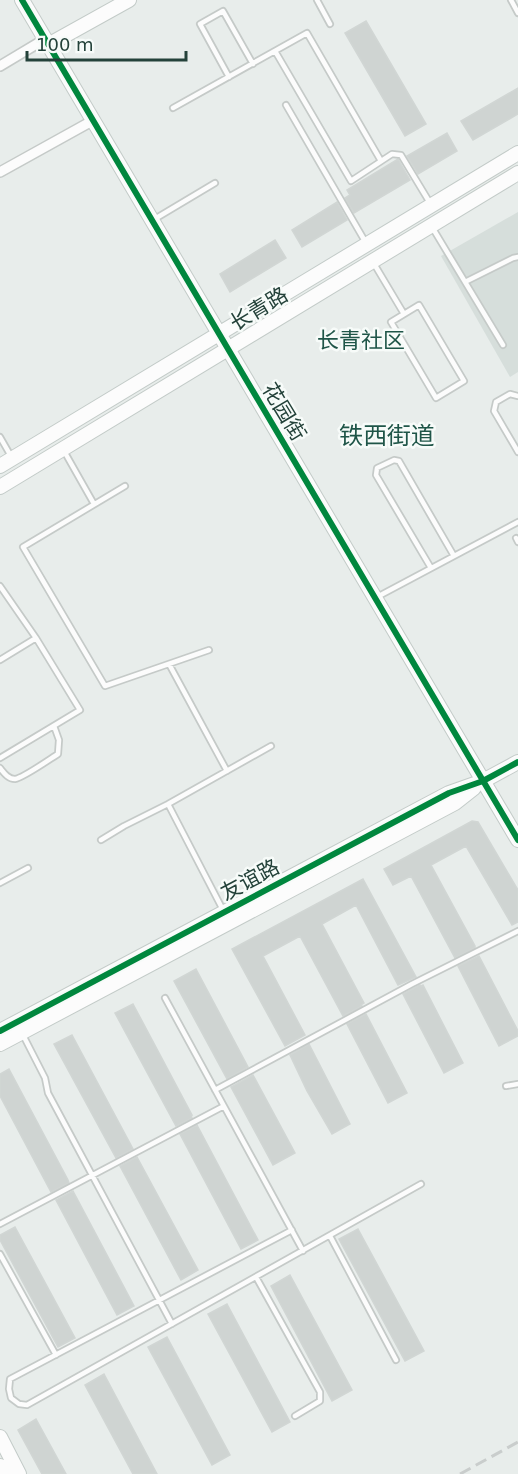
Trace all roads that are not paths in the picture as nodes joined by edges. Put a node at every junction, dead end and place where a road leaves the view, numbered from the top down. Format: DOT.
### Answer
graph roads {
  1 [pos="22,0"];
  2 [pos="129,0"];
  3 [pos="316,0"];
  4 [pos="511,0"];
  5 [pos="518,13"];
  6 [pos="330,24"];
  7 [pos="46,42"];
  8 [pos="275,51"];
  9 [pos="253,64"];
  10 [pos="0,66"];
  11 [pos="229,77"];
  12 [pos="286,105"];
  13 [pos="173,108"];
  14 [pos="92,121"];
  15 [pos="518,153"];
  16 [pos="381,161"];
  17 [pos="0,172"];
  18 [pos="518,173"];
  19 [pos="215,183"];
  20 [pos="431,205"];
  21 [pos="152,221"];
  22 [pos="431,226"];
  23 [pos="367,244"];
  24 [pos="518,257"];
  25 [pos="372,261"];
  26 [pos="465,282"];
  27 [pos="404,314"];
  28 [pos="218,334"];
  29 [pos="503,345"];
  30 [pos="227,349"];
  31 [pos="518,396"];
  32 [pos="0,437"];
  33 [pos="63,449"];
  34 [pos="518,452"];
  35 [pos="6,463"];
  36 [pos="125,486"];
  37 [pos="0,487"];
  38 [pos="94,504"];
  39 [pos="518,522"];
  40 [pos="454,556"];
  41 [pos="430,568"];
  42 [pos="0,586"];
  43 [pos="375,598"];
  44 [pos="36,638"];
  45 [pos="209,650"];
  46 [pos="0,660"];
  47 [pos="169,664"];
  48 [pos="54,726"];
  49 [pos="271,746"];
  50 [pos="0,748"];
  51 [pos="2,756"];
  52 [pos="518,762"];
  53 [pos="0,768"];
  54 [pos="227,771"];
  55 [pos="483,781"];
  56 [pos="168,804"];
  57 [pos="100,840"];
  58 [pos="518,840"];
  59 [pos="28,868"];
  60 [pos="0,883"];
  61 [pos="224,912"];
  62 [pos="518,931"];
  63 [pos="165,998"];
  64 [pos="0,1031"];
  65 [pos="21,1033"];
  66 [pos="0,1044"];
  67 [pos="518,1084"];
  68 [pos="506,1086"];
  69 [pos="215,1090"];
  70 [pos="224,1106"];
  71 [pos="92,1176"];
  72 [pos="422,1184"];
  73 [pos="0,1224"];
  74 [pos="292,1230"];
  75 [pos="330,1236"];
  76 [pos="303,1251"];
  77 [pos="0,1254"];
  78 [pos="256,1277"];
  79 [pos="159,1300"];
  80 [pos="172,1324"];
  81 [pos="56,1355"];
  82 [pos="396,1360"];
  83 [pos="294,1416"];
  84 [pos="0,1437"];
  85 [pos="0,1466"];
  86 [pos="4,1474"];
  87 [pos="19,1474"];
  1 -- 7 [label="street, 花园街"];
  2 -- 7 [label="street"];
  3 -- 6 [label="lane"];
  4 -- 5 [label="lane"];
  7 -- 10 [label="street"];
  7 -- 14 [label="street, 花园街"];
  8 -- 9 [label="lane"];
  8 -- 16 [label="lane"];
  8 -- 16 [label="lane"];
  9 -- 11 [label="lane"];
  9 -- 11 [label="lane"];
  11 -- 13 [label="lane"];
  12 -- 23 [label="lane"];
  14 -- 17 [label="street"];
  14 -- 21 [label="street, 花园街"];
  15 -- 20 [label="street, 长青路"];
  16 -- 20 [label="lane"];
  18 -- 22 [label="street, 长青路"];
  19 -- 21 [label="lane"];
  20 -- 23 [label="street, 长青路"];
  21 -- 28 [label="street, 花园街"];
  22 -- 25 [label="street, 长青路"];
  22 -- 26 [label="lane"];
  23 -- 28 [label="street, 长青路"];
  24 -- 26 [label="lane"];
  25 -- 27 [label="lane"];
  25 -- 30 [label="street, 长青路"];
  26 -- 29 [label="lane"];
  27 -- 27 [label="lane"];
  28 -- 30 [label="street, 花园街"];
  28 -- 35 [label="street, 长青路"];
  30 -- 33 [label="street, 长青路"];
  30 -- 43 [label="street, 花园街"];
  31 -- 34 [label="lane"];
  32 -- 35 [label="lane"];
  33 -- 37 [label="street, 长青路"];
  33 -- 38 [label="lane"];
  36 -- 38 [label="lane"];
  38 -- 47 [label="lane"];
  39 -- 40 [label="lane"];
  40 -- 41 [label="lane"];
  40 -- 41 [label="lane"];
  41 -- 43 [label="lane"];
  42 -- 44 [label="lane"];
  43 -- 55 [label="street, 花园街"];
  44 -- 46 [label="lane"];
  44 -- 48 [label="lane"];
  45 -- 47 [label="lane"];
  47 -- 54 [label="lane"];
  48 -- 51 [label="lane"];
  48 -- 53 [label="lane"];
  49 -- 54 [label="lane"];
  50 -- 51 [label="lane"];
  52 -- 55 [label="street, 友谊路"];
  54 -- 56 [label="lane"];
  55 -- 58 [label="street, 花园街"];
  55 -- 61 [label="street, 友谊路"];
  55 -- 65 [label="street, 友谊路"];
  56 -- 57 [label="lane"];
  56 -- 61 [label="lane"];
  59 -- 60 [label="lane"];
  61 -- 64 [label="street, 友谊路"];
  62 -- 69 [label="lane"];
  63 -- 69 [label="lane"];
  65 -- 66 [label="street, 友谊路"];
  65 -- 71 [label="lane"];
  67 -- 68 [label="lane"];
  69 -- 70 [label="lane"];
  70 -- 71 [label="lane"];
  70 -- 74 [label="lane"];
  71 -- 73 [label="lane"];
  71 -- 79 [label="lane"];
  72 -- 75 [label="lane"];
  74 -- 76 [label="lane"];
  74 -- 79 [label="lane"];
  75 -- 76 [label="lane"];
  75 -- 82 [label="lane"];
  76 -- 78 [label="lane"];
  77 -- 81 [label="lane"];
  78 -- 80 [label="lane"];
  78 -- 83 [label="lane"];
  79 -- 80 [label="lane"];
  79 -- 81 [label="lane"];
  80 -- 81 [label="lane"];
  84 -- 87 [label="street"];
  85 -- 86 [label="street"];
}
